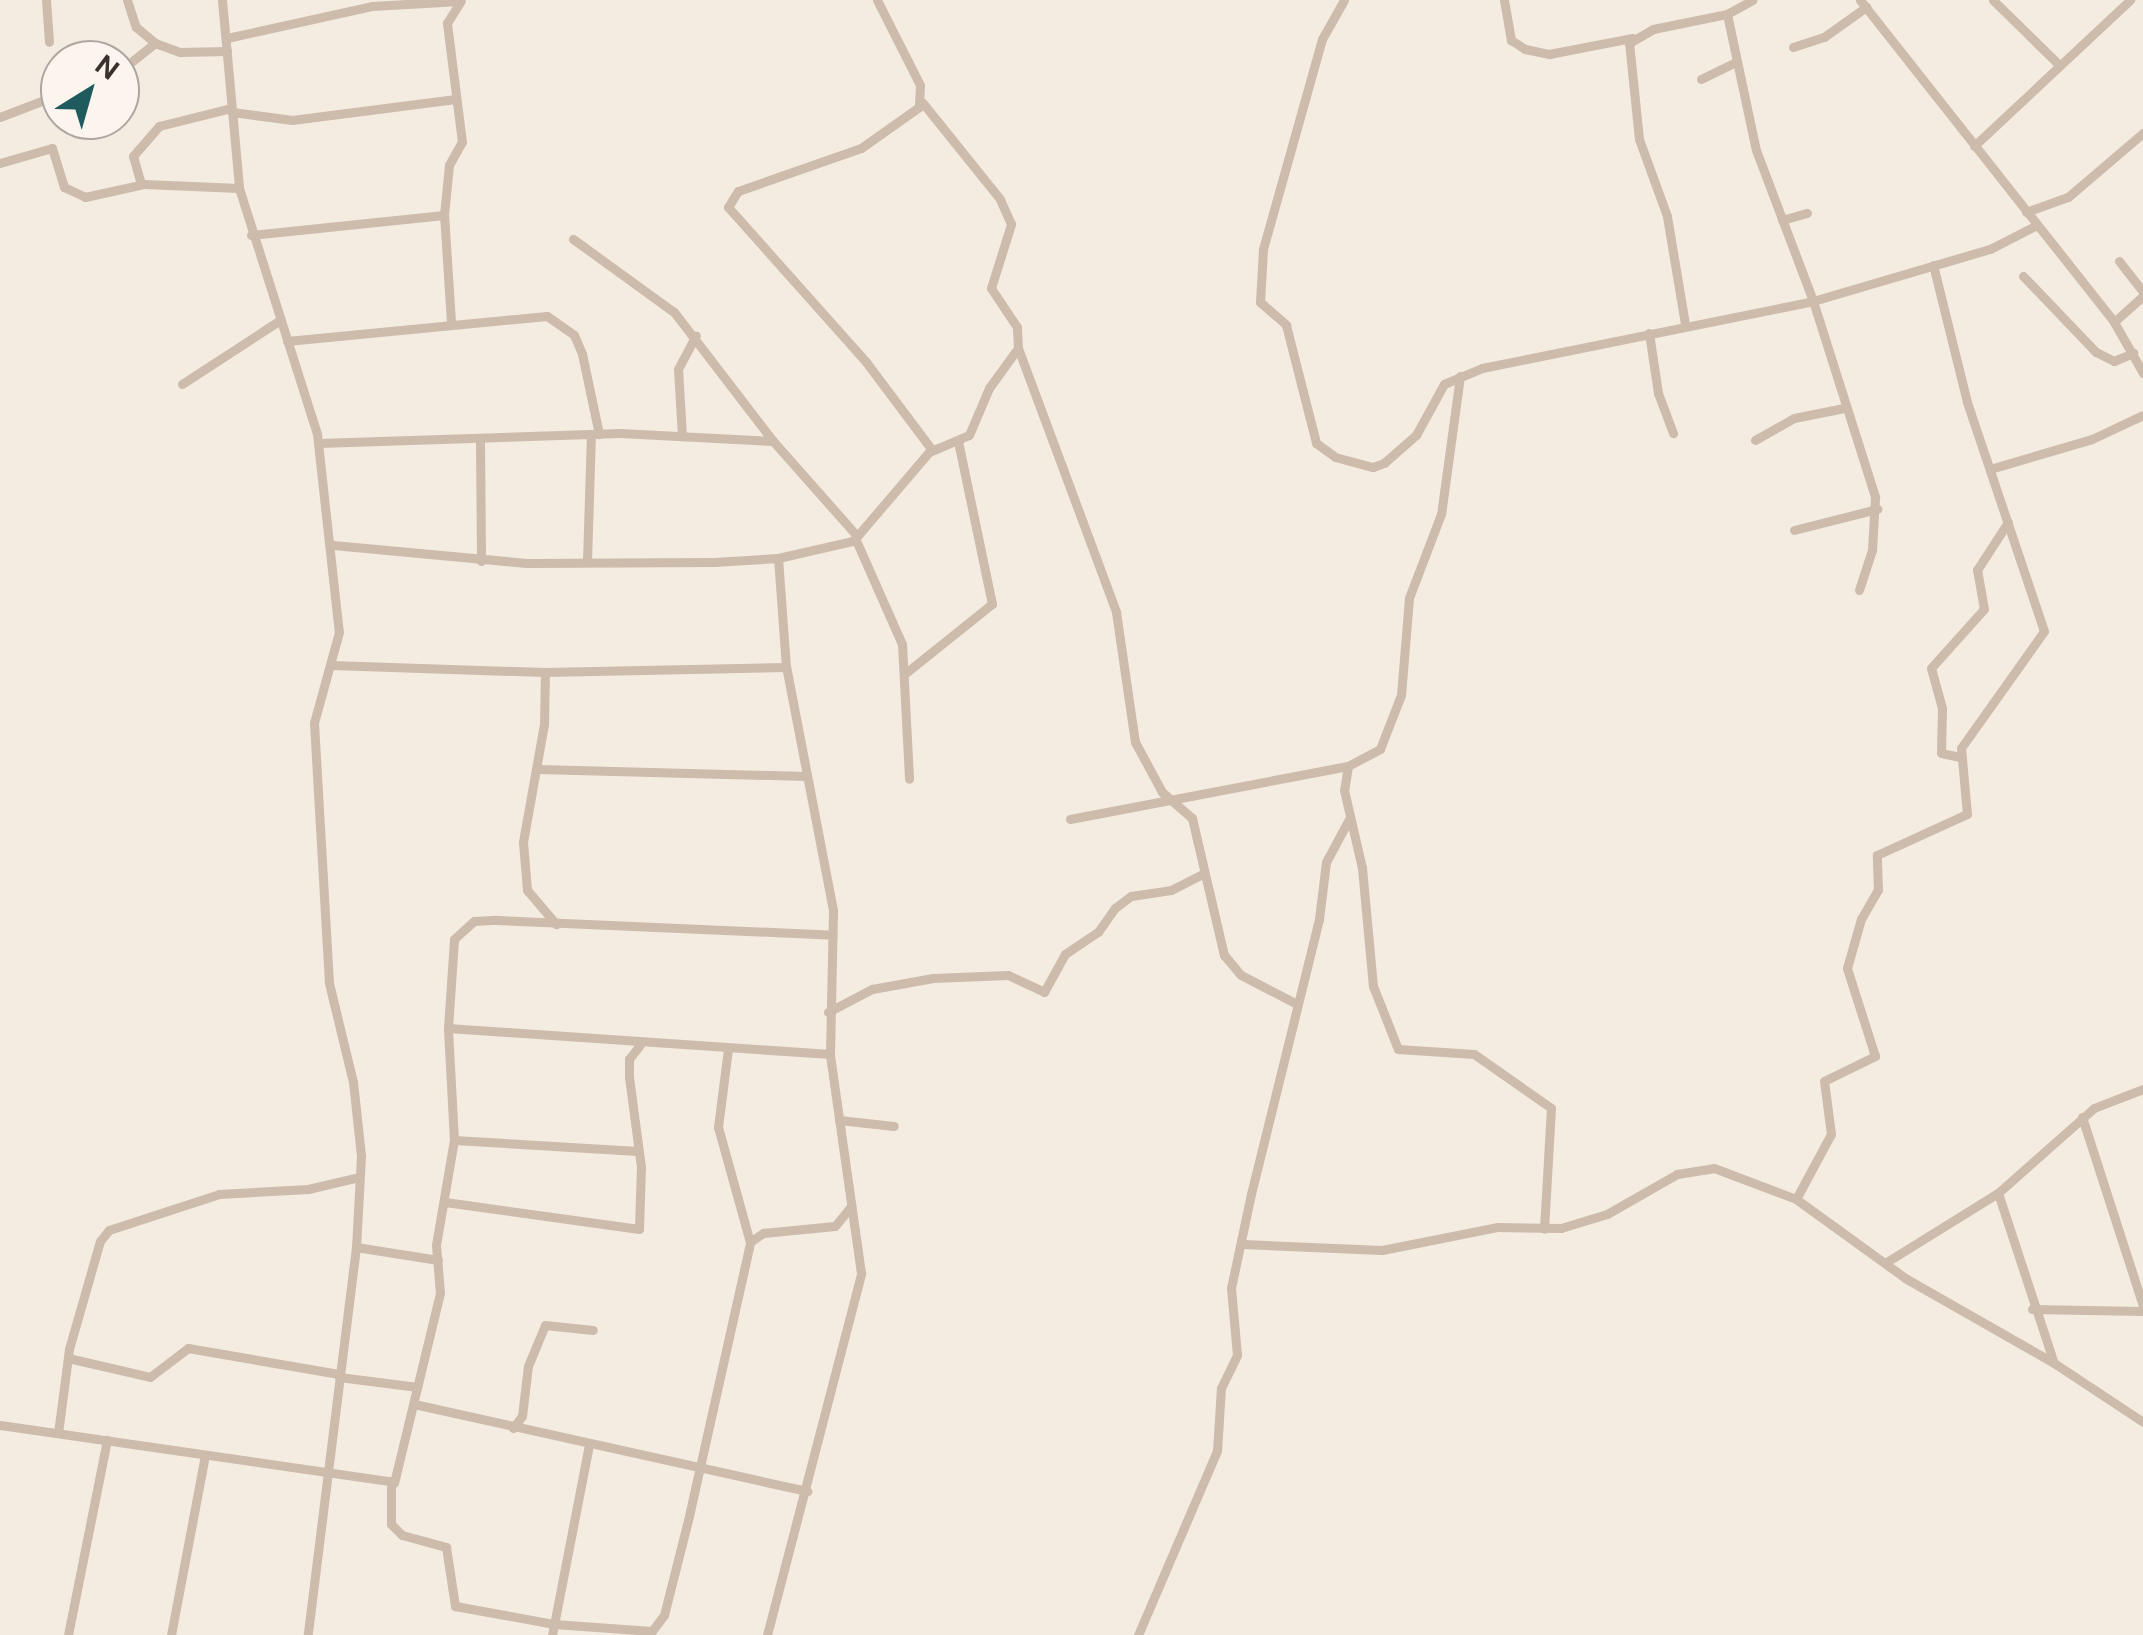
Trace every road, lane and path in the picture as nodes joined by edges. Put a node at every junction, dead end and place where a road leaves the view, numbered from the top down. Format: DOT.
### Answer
graph roads {
  1 [pos="46,0"];
  2 [pos="126,0"];
  3 [pos="222,0"];
  4 [pos="462,0"];
  5 [pos="877,0"];
  6 [pos="1344,0"];
  7 [pos="1504,0"];
  8 [pos="1752,0"];
  9 [pos="1993,0"];
  10 [pos="2130,0"];
  11 [pos="1863,4"];
  12 [pos="1728,14"];
  13 [pos="227,38"];
  14 [pos="1632,38"];
  15 [pos="49,40"];
  16 [pos="155,44"];
  17 [pos="1793,47"];
  18 [pos="226,51"];
  19 [pos="140,56"];
  20 [pos="1734,63"];
  21 [pos="2057,63"];
  22 [pos="1701,79"];
  23 [pos="456,99"];
  24 [pos="40,102"];
  25 [pos="922,102"];
  26 [pos="232,110"];
  27 [pos="0,117"];
  28 [pos="2143,132"];
  29 [pos="1974,146"];
  30 [pos="0,163"];
  31 [pos="141,184"];
  32 [pos="239,188"];
  33 [pos="2026,212"];
  34 [pos="1807,213"];
  35 [pos="444,215"];
  36 [pos="1782,220"];
  37 [pos="2037,225"];
  38 [pos="250,236"];
  39 [pos="574,239"];
  40 [pos="2119,261"];
  41 [pos="1933,265"];
  42 [pos="2023,276"];
  43 [pos="2143,294"];
  44 [pos="1813,300"];
  45 [pos="280,320"];
  46 [pos="450,322"];
  47 [pos="2114,322"];
  48 [pos="1685,324"];
  49 [pos="1649,333"];
  50 [pos="696,336"];
  51 [pos="288,341"];
  52 [pos="1018,348"];
  53 [pos="2133,353"];
  54 [pos="2143,373"];
  55 [pos="1460,376"];
  56 [pos="182,384"];
  57 [pos="1844,408"];
  58 [pos="2143,415"];
  59 [pos="1673,433"];
  60 [pos="595,434"];
  61 [pos="682,436"];
  62 [pos="1755,440"];
  63 [pos="773,441"];
  64 [pos="958,441"];
  65 [pos="480,442"];
  66 [pos="318,443"];
  67 [pos="932,450"];
  68 [pos="1990,469"];
  69 [pos="1877,509"];
  70 [pos="2008,522"];
  71 [pos="1794,530"];
  72 [pos="856,537"];
  73 [pos="333,545"];
  74 [pos="778,558"];
  75 [pos="587,560"];
  76 [pos="480,561"];
  77 [pos="1859,590"];
  78 [pos="331,665"];
  79 [pos="786,668"];
  80 [pos="545,672"];
  81 [pos="908,672"];
  82 [pos="1960,757"];
  83 [pos="1348,766"];
  84 [pos="538,769"];
  85 [pos="806,776"];
  86 [pos="909,779"];
  87 [pos="1174,801"];
  88 [pos="1070,819"];
  89 [pos="1348,821"];
  90 [pos="1203,874"];
  91 [pos="556,924"];
  92 [pos="832,935"];
  93 [pos="1297,1004"];
  94 [pos="828,1012"];
  95 [pos="448,1028"];
  96 [pos="640,1044"];
  97 [pos="728,1049"];
  98 [pos="830,1054"];
  99 [pos="2143,1088"];
  100 [pos="2082,1117"];
  101 [pos="839,1120"];
  102 [pos="894,1126"];
  103 [pos="454,1140"];
  104 [pos="638,1151"];
  105 [pos="359,1177"];
  106 [pos="1998,1192"];
  107 [pos="1796,1200"];
  108 [pos="445,1202"];
  109 [pos="851,1206"];
  110 [pos="1544,1229"];
  111 [pos="750,1242"];
  112 [pos="1243,1244"];
  113 [pos="356,1247"];
  114 [pos="438,1260"];
  115 [pos="1886,1263"];
  116 [pos="2143,1308"];
  117 [pos="2032,1309"];
  118 [pos="593,1330"];
  119 [pos="68,1358"];
  120 [pos="2054,1363"];
  121 [pos="339,1375"];
  122 [pos="417,1386"];
  123 [pos="414,1404"];
  124 [pos="2143,1422"];
  125 [pos="0,1425"];
  126 [pos="513,1428"];
  127 [pos="58,1433"];
  128 [pos="107,1440"];
  129 [pos="588,1444"];
  130 [pos="205,1454"];
  131 [pos="698,1468"];
  132 [pos="324,1472"];
  133 [pos="394,1483"];
  134 [pos="807,1491"];
  135 [pos="553,1629"];
  136 [pos="68,1635"];
  137 [pos="171,1635"];
  138 [pos="308,1635"];
  139 [pos="767,1635"];
  140 [pos="1138,1635"];
  1 -- 15 [label="street"];
  2 -- 16 [label="street"];
  3 -- 13 [label="street"];
  4 -- 13 [label="street"];
  4 -- 23 [label="street"];
  5 -- 25 [label="street"];
  6 -- 55 [label="street"];
  7 -- 14 [label="street"];
  8 -- 12 [label="street"];
  9 -- 21 [label="street"];
  10 -- 21 [label="street"];
  11 -- 17 [label="street"];
  11 -- 29 [label="street"];
  12 -- 14 [label="street"];
  12 -- 20 [label="street"];
  13 -- 18 [label="street"];
  14 -- 48 [label="street"];
  16 -- 18 [label="street"];
  16 -- 19 [label="street"];
  18 -- 26 [label="street"];
  20 -- 22 [label="street"];
  20 -- 36 [label="street"];
  21 -- 29 [label="street"];
  23 -- 26 [label="street"];
  23 -- 35 [label="street"];
  24 -- 27 [label="street"];
  25 -- 52 [label="street"];
  25 -- 67 [label="street"];
  26 -- 31 [label="street"];
  26 -- 32 [label="street"];
  28 -- 33 [label="street"];
  29 -- 33 [label="street"];
  30 -- 31 [label="street"];
  31 -- 32 [label="street"];
  32 -- 38 [label="street"];
  33 -- 37 [label="street"];
  34 -- 36 [label="street"];
  35 -- 38 [label="street"];
  35 -- 46 [label="street"];
  36 -- 44 [label="street"];
  37 -- 41 [label="street"];
  37 -- 47 [label="street"];
  38 -- 45 [label="street"];
  39 -- 50 [label="street"];
  40 -- 43 [label="street"];
  41 -- 44 [label="street"];
  41 -- 68 [label="street"];
  42 -- 53 [label="street"];
  43 -- 47 [label="street"];
  44 -- 48 [label="street"];
  44 -- 57 [label="street"];
  45 -- 51 [label="street"];
  45 -- 56 [label="street"];
  46 -- 51 [label="street"];
  46 -- 60 [label="street"];
  47 -- 53 [label="street"];
  48 -- 49 [label="street"];
  49 -- 55 [label="street"];
  49 -- 59 [label="street"];
  50 -- 61 [label="street"];
  50 -- 63 [label="street"];
  51 -- 66 [label="street"];
  52 -- 64 [label="street"];
  52 -- 87 [label="street"];
  53 -- 54 [label="street"];
  55 -- 83 [label="street"];
  57 -- 62 [label="street"];
  57 -- 69 [label="street"];
  58 -- 68 [label="street"];
  60 -- 61 [label="street"];
  60 -- 65 [label="street"];
  60 -- 75 [label="street"];
  61 -- 63 [label="street"];
  63 -- 72 [label="street"];
  64 -- 67 [label="street"];
  64 -- 81 [label="street"];
  65 -- 66 [label="street"];
  65 -- 76 [label="street"];
  66 -- 73 [label="street"];
  67 -- 72 [label="street"];
  68 -- 70 [label="street"];
  69 -- 71 [label="street"];
  69 -- 77 [label="street"];
  70 -- 82 [label="street"];
  70 -- 82 [label="street"];
  72 -- 74 [label="street"];
  72 -- 81 [label="street"];
  73 -- 76 [label="street"];
  73 -- 78 [label="street"];
  74 -- 75 [label="street"];
  74 -- 79 [label="street"];
  75 -- 76 [label="street"];
  78 -- 80 [label="street"];
  78 -- 105 [label="street"];
  79 -- 80 [label="street"];
  79 -- 85 [label="street"];
  80 -- 84 [label="street"];
  81 -- 86 [label="street"];
  82 -- 107 [label="street"];
  83 -- 87 [label="street"];
  83 -- 89 [label="street"];
  84 -- 85 [label="street"];
  84 -- 91 [label="street"];
  85 -- 92 [label="street"];
  87 -- 88 [label="street"];
  87 -- 90 [label="street"];
  89 -- 93 [label="street"];
  89 -- 110 [label="street"];
  90 -- 93 [label="street"];
  90 -- 94 [label="street"];
  91 -- 92 [label="street"];
  91 -- 95 [label="street"];
  92 -- 94 [label="street"];
  93 -- 112 [label="street"];
  94 -- 98 [label="street"];
  95 -- 96 [label="street"];
  95 -- 103 [label="street"];
  96 -- 97 [label="street"];
  96 -- 104 [label="street"];
  97 -- 98 [label="street"];
  97 -- 111 [label="street"];
  98 -- 101 [label="street"];
  99 -- 100 [label="street"];
  100 -- 106 [label="street"];
  100 -- 116 [label="street"];
  101 -- 102 [label="street"];
  101 -- 109 [label="street"];
  103 -- 104 [label="street"];
  103 -- 108 [label="street"];
  104 -- 108 [label="street"];
  105 -- 113 [label="street"];
  105 -- 119 [label="street"];
  106 -- 115 [label="street"];
  106 -- 117 [label="street"];
  107 -- 110 [label="street"];
  107 -- 115 [label="street"];
  108 -- 114 [label="street"];
  109 -- 111 [label="street"];
  109 -- 134 [label="street"];
  110 -- 112 [label="street"];
  111 -- 131 [label="street"];
  112 -- 140 [label="street"];
  113 -- 114 [label="street"];
  113 -- 121 [label="street"];
  114 -- 122 [label="street"];
  115 -- 120 [label="street"];
  116 -- 117 [label="street"];
  117 -- 120 [label="street"];
  118 -- 126 [label="street"];
  119 -- 121 [label="street"];
  119 -- 127 [label="street"];
  120 -- 124 [label="street"];
  121 -- 122 [label="street"];
  121 -- 132 [label="street"];
  122 -- 123 [label="street"];
  123 -- 126 [label="street"];
  123 -- 133 [label="street"];
  125 -- 127 [label="street"];
  126 -- 129 [label="street"];
  127 -- 128 [label="street"];
  128 -- 130 [label="street"];
  128 -- 136 [label="street"];
  129 -- 131 [label="street"];
  129 -- 135 [label="street"];
  130 -- 132 [label="street"];
  130 -- 137 [label="street"];
  131 -- 134 [label="street"];
  131 -- 135 [label="street"];
  132 -- 133 [label="street"];
  132 -- 138 [label="street"];
  133 -- 135 [label="street"];
  134 -- 139 [label="street"];
}
